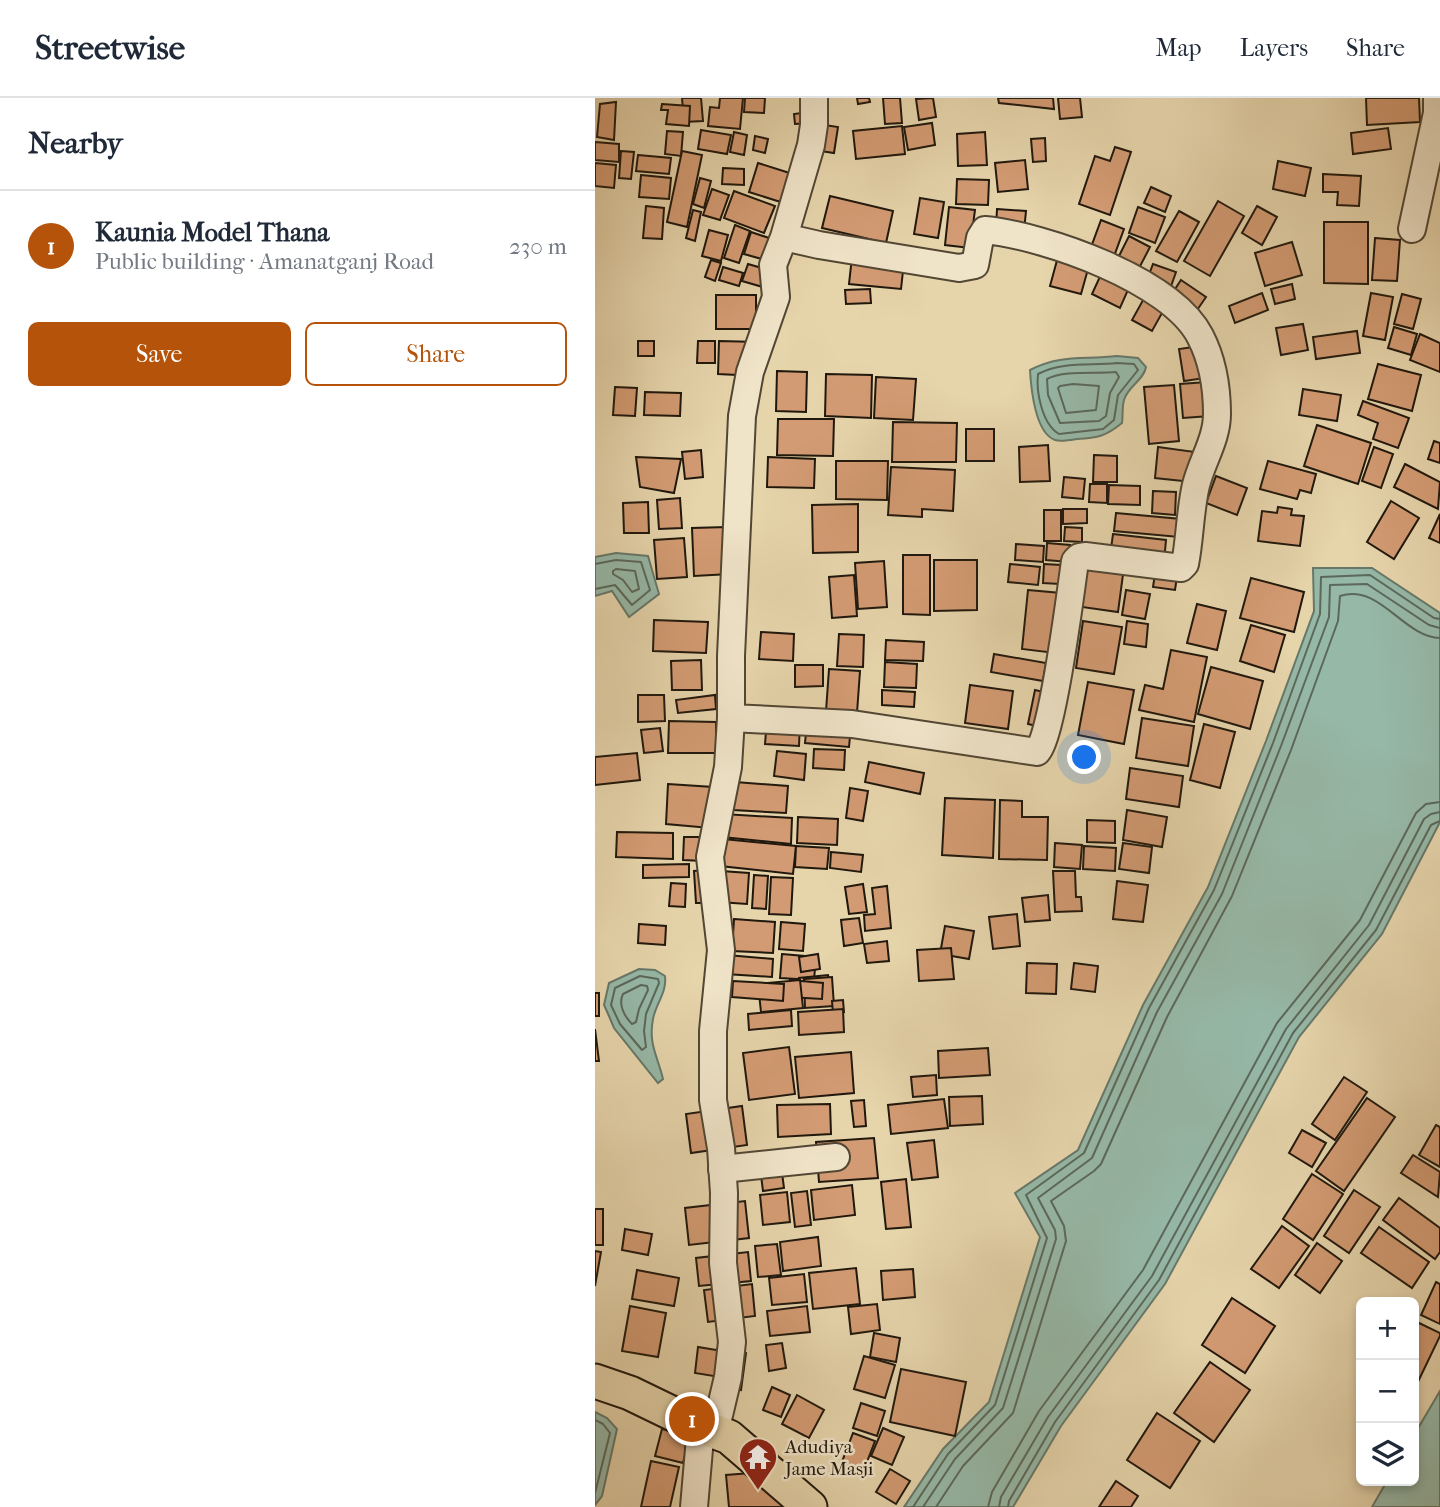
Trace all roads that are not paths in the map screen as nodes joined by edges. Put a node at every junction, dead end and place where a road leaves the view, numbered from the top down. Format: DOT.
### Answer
graph roads {
  1 [pos="814,98"];
  2 [pos="1437,98"];
  3 [pos="1412,229"];
  4 [pos="784,237"];
  5 [pos="731,718"];
  6 [pos="836,1157"];
  7 [pos="722,1169"];
  8 [pos="595,1381"];
  9 [pos="708,1429"];
  10 [pos="694,1507"];
  11 [pos="810,1507"];
  1 -- 4 [label="street"];
  2 -- 3 [label="street"];
  4 -- 5 [label="street"];
  4 -- 5 [label="street"];
  5 -- 7 [label="street"];
  6 -- 7 [label="street"];
  7 -- 9 [label="street"];
  8 -- 9 [label="main road"];
  9 -- 10 [label="street"];
  9 -- 11 [label="main road"];
}
